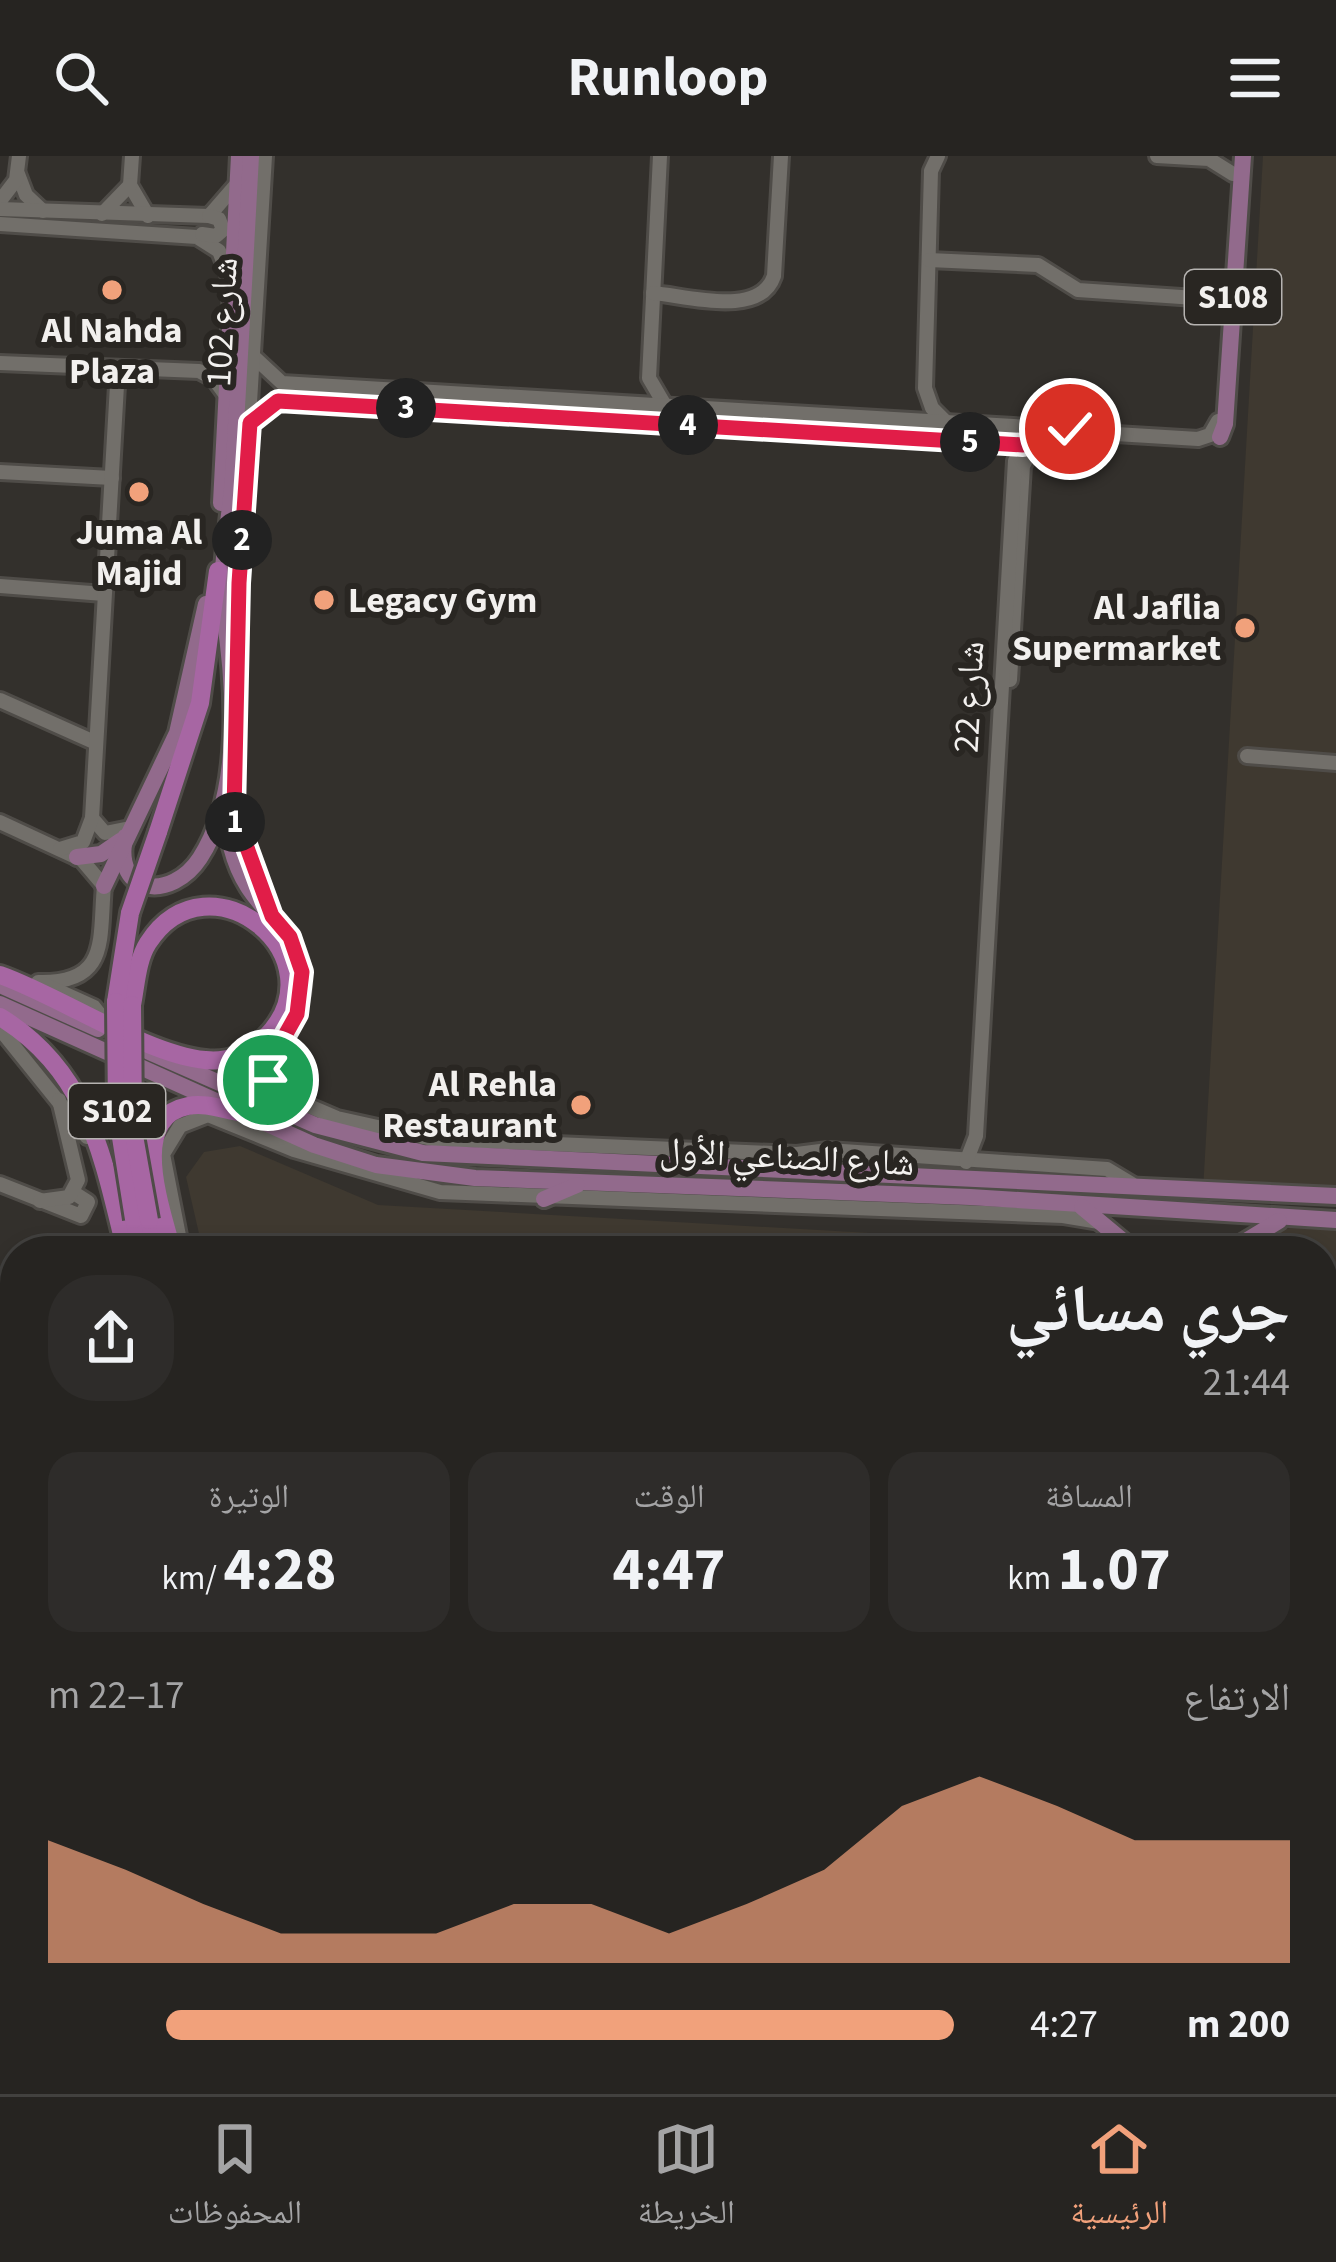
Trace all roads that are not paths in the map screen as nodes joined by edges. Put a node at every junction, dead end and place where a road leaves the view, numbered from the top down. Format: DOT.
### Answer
graph roads {
  1 [pos="19,156"];
  2 [pos="132,156"];
  3 [pos="239,156"];
  4 [pos="251,156"];
  5 [pos="265,156"];
  6 [pos="660,156"];
  7 [pos="781,156"];
  8 [pos="922,156"];
  9 [pos="938,156"];
  10 [pos="1157,156"];
  11 [pos="1212,158"];
  12 [pos="1236,162"];
  13 [pos="931,171"];
  14 [pos="18,174"];
  15 [pos="237,182"];
  16 [pos="130,185"];
  17 [pos="0,205"];
  18 [pos="44,211"];
  19 [pos="102,214"];
  20 [pos="209,215"];
  21 [pos="148,216"];
  22 [pos="0,224"];
  23 [pos="185,235"];
  24 [pos="929,260"];
  25 [pos="231,283"];
  26 [pos="653,293"];
  27 [pos="1226,300"];
  28 [pos="227,351"];
  29 [pos="253,356"];
  30 [pos="0,363"];
  31 [pos="118,368"];
  32 [pos="199,371"];
  33 [pos="649,378"];
  34 [pos="282,382"];
  35 [pos="925,388"];
  36 [pos="225,394"];
  37 [pos="464,396"];
  38 [pos="278,401"];
  39 [pos="626,406"];
  40 [pos="666,406"];
  41 [pos="409,408"];
  42 [pos="899,421"];
  43 [pos="250,423"];
  44 [pos="948,424"];
  45 [pos="1057,429"];
  46 [pos="1219,429"];
  47 [pos="1029,445"];
  48 [pos="234,463"];
  49 [pos="0,472"];
  50 [pos="112,478"];
  51 [pos="218,571"];
  52 [pos="0,586"];
  53 [pos="104,594"];
  54 [pos="224,616"];
  55 [pos="0,700"];
  56 [pos="94,742"];
  57 [pos="1247,756"];
  58 [pos="1336,763"];
  59 [pos="224,783"];
  60 [pos="92,818"];
  61 [pos="0,822"];
  62 [pos="128,832"];
  63 [pos="163,835"];
  64 [pos="69,853"];
  65 [pos="104,886"];
  66 [pos="272,916"];
  67 [pos="0,965"];
  68 [pos="0,975"];
  69 [pos="38,982"];
  70 [pos="0,985"];
  71 [pos="124,1003"];
  72 [pos="0,1004"];
  73 [pos="0,1017"];
  74 [pos="105,1021"];
  75 [pos="0,1029"];
  76 [pos="272,1090"];
  77 [pos="57,1094"];
  78 [pos="245,1113"];
  79 [pos="315,1125"];
  80 [pos="410,1136"];
  81 [pos="560,1145"];
  82 [pos="423,1153"];
  83 [pos="347,1157"];
  84 [pos="532,1160"];
  85 [pos="966,1162"];
  86 [pos="994,1170"];
  87 [pos="361,1172"];
  88 [pos="585,1181"];
  89 [pos="0,1184"];
  90 [pos="725,1188"];
  91 [pos="74,1193"];
  92 [pos="868,1196"];
  93 [pos="1336,1196"];
  94 [pos="544,1198"];
  95 [pos="40,1202"];
  96 [pos="1076,1204"];
  97 [pos="755,1205"];
  98 [pos="116,1208"];
  99 [pos="847,1208"];
  100 [pos="1295,1218"];
  101 [pos="142,1219"];
  102 [pos="1336,1220"];
  103 [pos="1108,1224"];
  104 [pos="123,1236"];
  105 [pos="142,1236"];
  106 [pos="150,1236"];
  107 [pos="169,1236"];
  108 [pos="179,1236"];
  109 [pos="1120,1236"];
  110 [pos="1250,1236"];
  1 -- 14 [label="street"];
  2 -- 16 [label="street"];
  3 -- 15 [label="main road, شارع 102 / S102"];
  4 -- 48 [label="main road, شارع 102 / S102"];
  5 -- 29 [label="street, شارع 102"];
  6 -- 26 [label="street"];
  7 -- 26 [label="street"];
  8 -- 13 [label="street"];
  9 -- 13 [label="street"];
  10 -- 11 [label="street"];
  11 -- 12 [label="street"];
  12 -- 27 [label="main road, S108"];
  12 -- 46 [label="main road, S108"];
  13 -- 24 [label="street"];
  14 -- 17 [label="street"];
  14 -- 18 [label="street"];
  15 -- 20 [label="street"];
  15 -- 25 [label="main road, شارع 102 / S102"];
  16 -- 19 [label="street"];
  16 -- 21 [label="street"];
  17 -- 18 [label="street"];
  18 -- 19 [label="street"];
  19 -- 21 [label="street"];
  20 -- 21 [label="street"];
  20 -- 23 [label="street"];
  22 -- 23 [label="street"];
  23 -- 25 [label="street"];
  24 -- 27 [label="street"];
  24 -- 35 [label="street"];
  25 -- 28 [label="main road, شارع 102 / S102"];
  26 -- 33 [label="street"];
  27 -- 46 [label="main road, S108"];
  28 -- 32 [label="street"];
  28 -- 36 [label="main road, شارع 102 / S102"];
  29 -- 34 [label="street"];
  29 -- 43 [label="street, شارع 102"];
  30 -- 31 [label="street"];
  31 -- 32 [label="street"];
  31 -- 50 [label="street"];
  32 -- 36 [label="street"];
  33 -- 39 [label="street"];
  33 -- 40 [label="street"];
  34 -- 37 [label="street"];
  34 -- 38 [label="street"];
  35 -- 42 [label="street"];
  35 -- 44 [label="street"];
  36 -- 51 [label="main road, شارع 102 / S102"];
  37 -- 39 [label="street"];
  37 -- 41 [label="street"];
  38 -- 41 [label="street"];
  38 -- 43 [label="street"];
  39 -- 40 [label="street"];
  40 -- 42 [label="street"];
  41 -- 47 [label="street"];
  42 -- 44 [label="street"];
  43 -- 48 [label="main road"];
  43 -- 66 [label="street, شارع 102"];
  44 -- 45 [label="street"];
  45 -- 46 [label="street"];
  45 -- 47 [label="street"];
  46 -- 47 [label="street"];
  47 -- 85 [label="street, شارع 22"];
  47 -- 86 [label="street, شارع 22"];
  48 -- 54 [label="main road, شارع 102 / S102"];
  49 -- 50 [label="street"];
  50 -- 53 [label="street"];
  51 -- 62 [label="main road"];
  51 -- 63 [label="highway, شارع 102 / S102"];
  52 -- 53 [label="street"];
  53 -- 56 [label="street"];
  54 -- 59 [label="main road"];
  54 -- 63 [label="highway, شارع 102 / S102"];
  55 -- 56 [label="street"];
  56 -- 60 [label="street"];
  57 -- 58 [label="street"];
  59 -- 62 [label="main road"];
  59 -- 66 [label="main road"];
  60 -- 62 [label="street"];
  60 -- 64 [label="street"];
  61 -- 64 [label="street"];
  62 -- 64 [label="main road"];
  62 -- 65 [label="main road"];
  63 -- 71 [label="highway, S102"];
  64 -- 65 [label="street"];
  65 -- 69 [label="street"];
  66 -- 76 [label="main road"];
  67 -- 69 [label="street"];
  68 -- 74 [label="highway"];
  69 -- 74 [label="street"];
  70 -- 79 [label="main road, شارع الصناعي الأول"];
  71 -- 74 [label="highway"];
  71 -- 101 [label="highway, S102, bridge"];
  72 -- 78 [label="main road, شارع الصناعي الأول"];
  73 -- 98 [label="highway"];
  75 -- 77 [label="street"];
  76 -- 79 [label="main road"];
  76 -- 80 [label="street"];
  77 -- 91 [label="street"];
  77 -- 98 [label="street"];
  78 -- 83 [label="main road, شارع الصناعي الأول"];
  78 -- 107 [label="highway"];
  79 -- 82 [label="main road, شارع الصناعي الأول"];
  80 -- 81 [label="street"];
  80 -- 82 [label="main road"];
  81 -- 84 [label="main road"];
  81 -- 85 [label="street"];
  82 -- 84 [label="main road, شارع الصناعي الأول"];
  83 -- 87 [label="main road"];
  83 -- 88 [label="main road, شارع الصناعي الأول"];
  84 -- 86 [label="main road, شارع الصناعي الأول"];
  85 -- 86 [label="street"];
  86 -- 93 [label="main road, شارع الصناعي الأول"];
  87 -- 94 [label="street"];
  87 -- 108 [label="street"];
  88 -- 90 [label="main road, شارع الصناعي الأول"];
  88 -- 94 [label="main road"];
  89 -- 95 [label="street"];
  90 -- 92 [label="main road, شارع الصناعي الأول"];
  90 -- 97 [label="main road"];
  91 -- 95 [label="street"];
  91 -- 95 [label="street"];
  92 -- 96 [label="main road, شارع الصناعي الأول"];
  92 -- 99 [label="main road"];
  94 -- 97 [label="street"];
  96 -- 100 [label="main road, شارع الصناعي الأول"];
  96 -- 103 [label="main road"];
  97 -- 99 [label="street"];
  98 -- 104 [label="highway"];
  99 -- 103 [label="street"];
  100 -- 102 [label="main road, شارع الصناعي الأول"];
  100 -- 110 [label="main road"];
  101 -- 105 [label="highway, S102"];
  101 -- 106 [label="highway, S102"];
  103 -- 109 [label="main road"];
}
